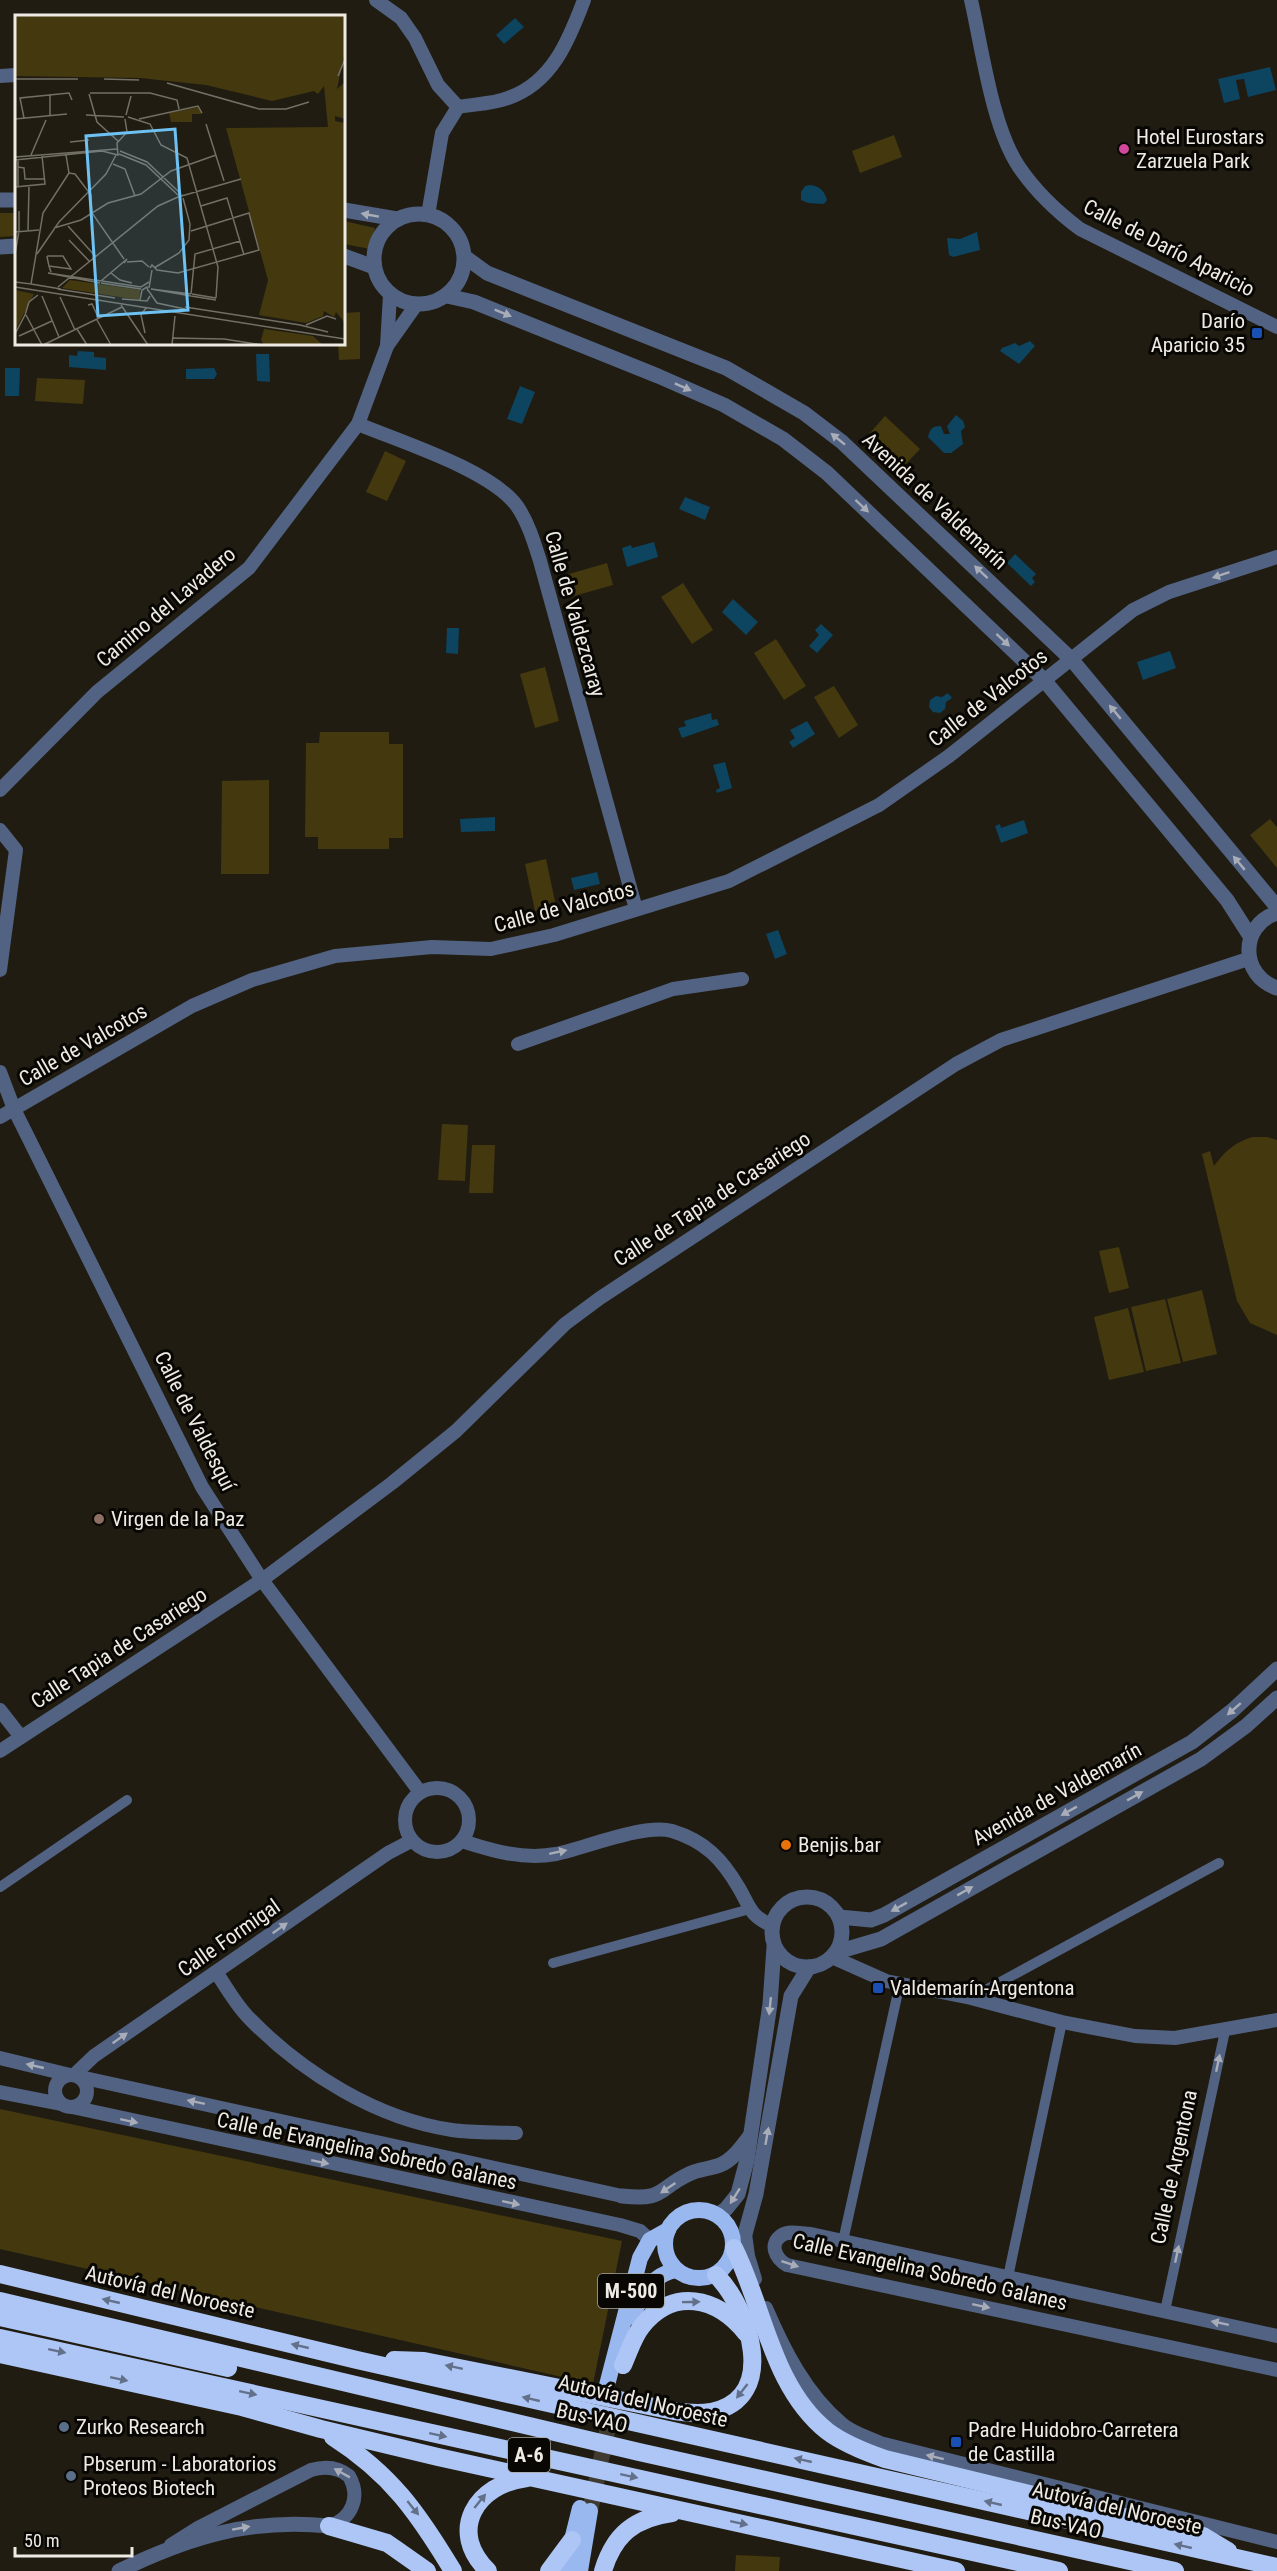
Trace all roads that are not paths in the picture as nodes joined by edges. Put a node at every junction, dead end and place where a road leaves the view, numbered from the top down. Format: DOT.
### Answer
graph roads {
  1 [pos="376,0"];
  2 [pos="584,0"];
  3 [pos="971,0"];
  4 [pos="15,75"];
  5 [pos="0,76"];
  6 [pos="458,107"];
  7 [pos="345,210"];
  8 [pos="428,215"];
  9 [pos="397,219"];
  10 [pos="15,246"];
  11 [pos="0,247"];
  12 [pos="345,256"];
  13 [pos="465,257"];
  14 [pos="374,267"];
  15 [pos="390,295"];
  16 [pos="447,296"];
  17 [pos="416,305"];
  18 [pos="1277,327"];
  19 [pos="387,346"];
  20 [pos="358,424"];
  21 [pos="1277,557"];
  22 [pos="1072,660"];
  23 [pos="1044,680"];
  24 [pos="0,790"];
  25 [pos="0,830"];
  26 [pos="1277,908"];
  27 [pos="636,909"];
  28 [pos="1277,913"];
  29 [pos="1250,936"];
  30 [pos="1248,959"];
  31 [pos="0,970"];
  32 [pos="742,979"];
  33 [pos="1277,988"];
  34 [pos="518,1044"];
  35 [pos="0,1072"];
  36 [pos="14,1109"];
  37 [pos="0,1117"];
  38 [pos="262,1580"];
  39 [pos="1277,1669"];
  40 [pos="1277,1698"];
  41 [pos="0,1710"];
  42 [pos="21,1737"];
  43 [pos="0,1751"];
  44 [pos="420,1792"];
  45 [pos="127,1800"];
  46 [pos="411,1841"];
  47 [pos="462,1841"];
  48 [pos="1219,1863"];
  49 [pos="0,1887"];
  50 [pos="750,1909"];
  51 [pos="839,1917"];
  52 [pos="771,1925"];
  53 [pos="774,1947"];
  54 [pos="835,1954"];
  55 [pos="553,1963"];
  56 [pos="809,1967"];
  57 [pos="216,1972"];
  58 [pos="900,1983"];
  59 [pos="971,1998"];
  60 [pos="1277,2020"];
  61 [pos="1062,2022"];
  62 [pos="1225,2031"];
  63 [pos="0,2058"];
  64 [pos="75,2076"];
  65 [pos="0,2092"];
  66 [pos="67,2106"];
  67 [pos="516,2133"];
  68 [pos="750,2136"];
  69 [pos="622,2196"];
  70 [pos="717,2215"];
  71 [pos="668,2230"];
  72 [pos="650,2240"];
  73 [pos="843,2241"];
  74 [pos="740,2245"];
  75 [pos="676,2270"];
  76 [pos="0,2274"];
  77 [pos="716,2274"];
  78 [pos="1008,2277"];
  79 [pos="0,2301"];
  80 [pos="1165,2311"];
  81 [pos="0,2317"];
  82 [pos="749,2336"];
  83 [pos="1277,2336"];
  84 [pos="0,2338"];
  85 [pos="0,2354"];
  86 [pos="357,2360"];
  87 [pos="623,2365"];
  88 [pos="1277,2370"];
  89 [pos="321,2429"];
  90 [pos="639,2452"];
  91 [pos="533,2478"];
  92 [pos="682,2511"];
  93 [pos="329,2526"];
  94 [pos="572,2540"];
  95 [pos="1277,2542"];
  96 [pos="165,2549"];
  97 [pos="1240,2559"];
  98 [pos="1277,2567"];
  99 [pos="119,2571"];
  100 [pos="427,2571"];
  101 [pos="453,2571"];
  102 [pos="488,2571"];
  103 [pos="549,2571"];
  104 [pos="567,2571"];
  105 [pos="580,2571"];
  106 [pos="603,2571"];
  107 [pos="956,2571"];
  108 [pos="1059,2571"];
  109 [pos="1175,2571"];
  1 -- 6 [label="street"];
  2 -- 6 [label="street"];
  3 -- 18 [label="street, Calle de Darío Aparicio"];
  4 -- 5 [label="street"];
  6 -- 8 [label="street"];
  9 -- 7 [label="street, one-way"];
  8 -- 9 [label="street"];
  8 -- 13 [label="street"];
  9 -- 14 [label="street"];
  10 -- 11 [label="street"];
  12 -- 14 [label="street"];
  13 -- 16 [label="street"];
  22 -- 13 [label="street, Avenida de Valdemarín, one-way"];
  14 -- 15 [label="street"];
  15 -- 17 [label="street"];
  15 -- 19 [label="street, Camino del Lavadero"];
  16 -- 17 [label="street"];
  16 -- 23 [label="street, one-way"];
  17 -- 19 [label="street, Camino del Lavadero"];
  19 -- 20 [label="street, Camino del Lavadero"];
  20 -- 24 [label="street, Camino del Lavadero"];
  20 -- 27 [label="street, Calle de Valdezcaray"];
  21 -- 22 [label="street, Calle de Valcotos, one-way"];
  22 -- 23 [label="street, Calle de Valcotos"];
  26 -- 22 [label="street, Avenida de Valdemarín, one-way"];
  23 -- 27 [label="street, Calle de Valcotos"];
  23 -- 29 [label="street"];
  25 -- 31 [label="street"];
  27 -- 36 [label="street, Calle de Valcotos"];
  28 -- 29 [label="street"];
  29 -- 30 [label="street"];
  30 -- 33 [label="street"];
  30 -- 38 [label="street, Calle de Tapia de Casariego"];
  32 -- 34 [label="street"];
  35 -- 36 [label="street, Calle de Valdesquí"];
  36 -- 37 [label="street, Calle de Valcotos"];
  36 -- 38 [label="street, Calle de Valdesquí"];
  38 -- 42 [label="street, Calle Tapia de Casariego"];
  38 -- 44 [label="street, Calle de Valdesquí"];
  39 -- 51 [label="street, Avenida de Valdemarín, one-way"];
  54 -- 40 [label="street, Avenida de Valdemarín, one-way"];
  41 -- 42 [label="street"];
  42 -- 43 [label="street, Calle Tapia de Casariego"];
  44 -- 46 [label="street"];
  44 -- 47 [label="street"];
  45 -- 49 [label="street"];
  46 -- 47 [label="street"];
  57 -- 46 [label="street, Calle Formigal, one-way"];
  47 -- 50 [label="street, one-way"];
  48 -- 59 [label="street"];
  50 -- 52 [label="street"];
  50 -- 55 [label="street"];
  51 -- 52 [label="street"];
  51 -- 54 [label="street"];
  52 -- 53 [label="street"];
  53 -- 56 [label="street"];
  53 -- 68 [label="street, one-way"];
  54 -- 56 [label="street"];
  54 -- 58 [label="street"];
  74 -- 56 [label="street, one-way"];
  64 -- 57 [label="street, Calle Formigal, one-way"];
  57 -- 67 [label="street"];
  58 -- 59 [label="street"];
  58 -- 73 [label="street"];
  59 -- 61 [label="street"];
  60 -- 62 [label="street"];
  61 -- 62 [label="street"];
  61 -- 78 [label="street"];
  80 -- 62 [label="street, Calle de Argentona, one-way"];
  64 -- 63 [label="street, Calle de Evangelina Sobredo Galanes, one-way"];
  64 -- 66 [label="street"];
  64 -- 66 [label="street"];
  69 -- 64 [label="street, Calle de Evangelina Sobredo Galanes, one-way"];
  65 -- 66 [label="street, Calle de Evangelina Sobredo Galanes"];
  66 -- 72 [label="street, Calle de Evangelina Sobredo Galanes, one-way"];
  68 -- 69 [label="street, one-way"];
  68 -- 70 [label="street, one-way"];
  70 -- 71 [label="highway"];
  70 -- 74 [label="highway"];
  71 -- 72 [label="highway"];
  71 -- 75 [label="highway, M-500"];
  72 -- 87 [label="highway, M-500"];
  73 -- 78 [label="street, Calle Evangelina Sobredo Galanes"];
  73 -- 88 [label="street, Calle Evangelina Sobredo Galanes, one-way"];
  74 -- 77 [label="highway"];
  95 -- 74 [label="street, one-way"];
  74 -- 97 [label="highway"];
  75 -- 77 [label="highway, M-500"];
  75 -- 87 [label="highway, M-500"];
  86 -- 76 [label="highway, Autovía del Noroeste, one-way"];
  77 -- 82 [label="highway"];
  78 -- 80 [label="street, Calle Evangelina Sobredo Galanes"];
  79 -- 90 [label="highway, Bus-VAO"];
  83 -- 80 [label="street, Calle Evangelina Sobredo Galanes, one-way"];
  81 -- 90 [label="highway"];
  82 -- 86 [label="highway, one-way"];
  87 -- 82 [label="highway, one-way"];
  84 -- 108 [label="highway, A-6, one-way"];
  85 -- 89 [label="highway, one-way"];
  97 -- 86 [label="highway, Autovía del Noroeste, one-way"];
  89 -- 91 [label="highway"];
  89 -- 101 [label="highway, one-way"];
  90 -- 109 [label="highway, Bus-VAO"];
  91 -- 92 [label="highway"];
  102 -- 91 [label="highway, one-way"];
  92 -- 106 [label="highway"];
  92 -- 107 [label="highway, one-way"];
  96 -- 93 [label="street, one-way"];
  93 -- 96 [label="street, one-way"];
  93 -- 100 [label="highway"];
  94 -- 103 [label="highway"];
  94 -- 104 [label="highway"];
  94 -- 105 [label="highway"];
  96 -- 99 [label="street"];
  97 -- 98 [label="highway, Autovía del Noroeste"];
}
